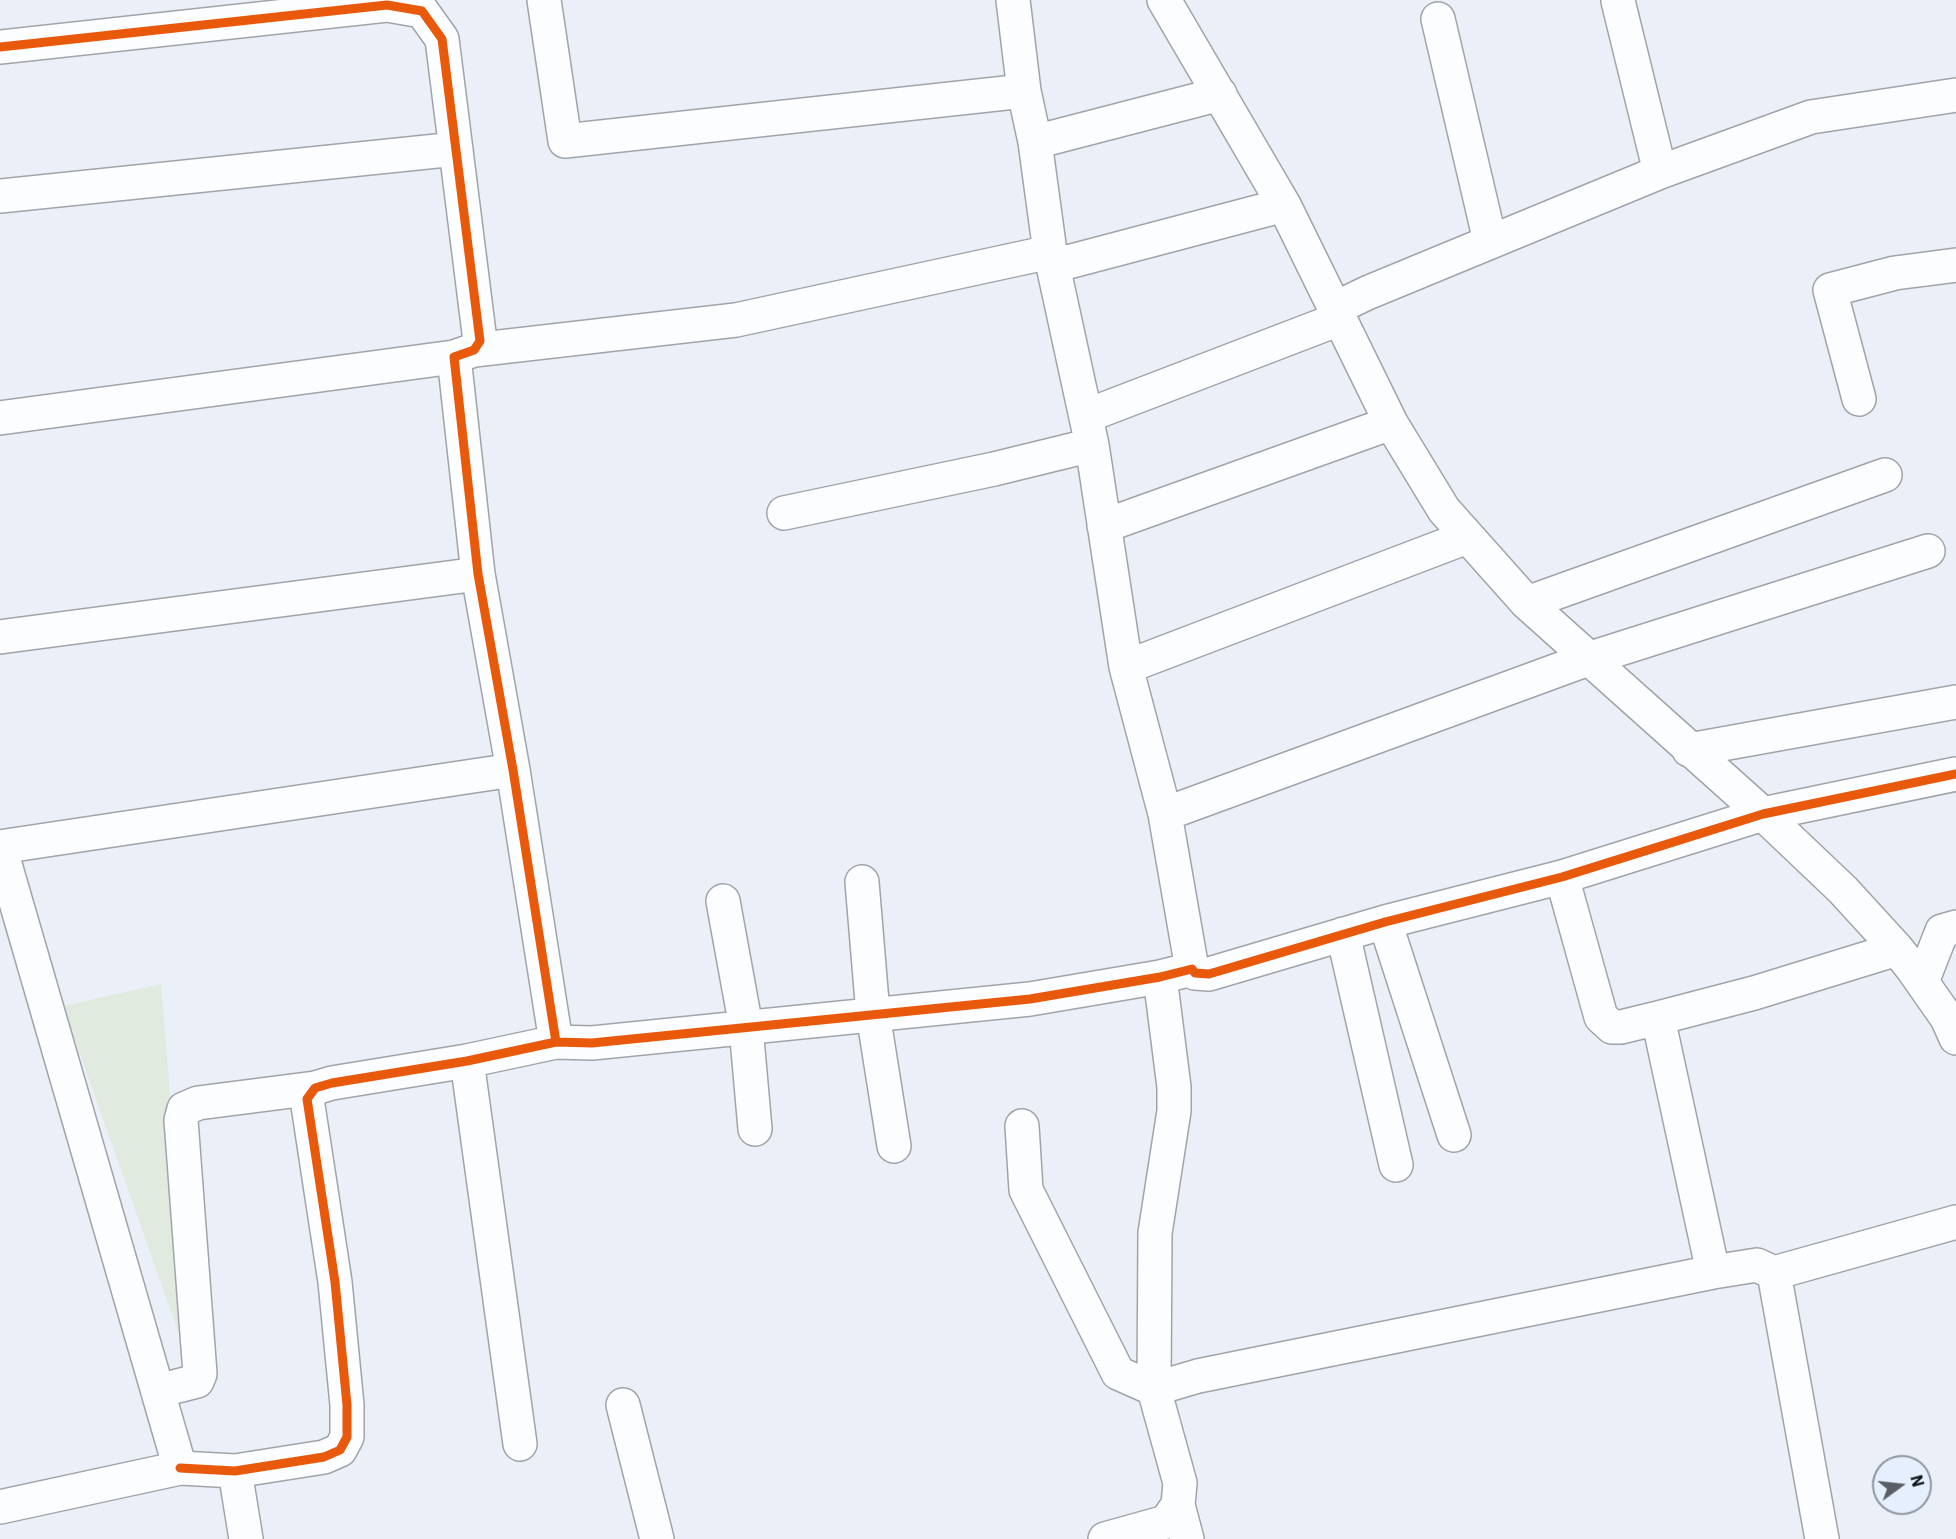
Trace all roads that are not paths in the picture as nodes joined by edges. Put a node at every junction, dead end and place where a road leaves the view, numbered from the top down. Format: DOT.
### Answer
graph roads {
  1 [pos="544,0"];
  2 [pos="1013,0"];
  3 [pos="1164,0"];
  4 [pos="1618,1"];
  5 [pos="1438,19"];
  6 [pos="0,46"];
  7 [pos="1024,91"];
  8 [pos="1220,94"];
  9 [pos="1956,95"];
  10 [pos="1035,142"];
  11 [pos="456,149"];
  12 [pos="1660,172"];
  13 [pos="0,196"];
  14 [pos="1284,205"];
  15 [pos="1490,241"];
  16 [pos="1051,259"];
  17 [pos="1956,265"];
  18 [pos="1336,314"];
  19 [pos="464,353"];
  20 [pos="1859,399"];
  21 [pos="0,418"];
  22 [pos="1391,423"];
  23 [pos="1089,431"];
  24 [pos="1885,475"];
  25 [pos="784,513"];
  26 [pos="1104,526"];
  27 [pos="1467,537"];
  28 [pos="1928,550"];
  29 [pos="478,574"];
  30 [pos="1527,603"];
  31 [pos="0,637"];
  32 [pos="1588,659"];
  33 [pos="1126,667"];
  34 [pos="1956,702"];
  35 [pos="1689,750"];
  36 [pos="513,770"];
  37 [pos="1956,774"];
  38 [pos="1165,814"];
  39 [pos="1763,814"];
  40 [pos="0,847"];
  41 [pos="1562,878"];
  42 [pos="862,882"];
  43 [pos="723,901"];
  44 [pos="1385,922"];
  45 [pos="1956,927"];
  46 [pos="1343,934"];
  47 [pos="1898,950"];
  48 [pos="1192,969"];
  49 [pos="1160,977"];
  50 [pos="1922,982"];
  51 [pos="873,1014"];
  52 [pos="1658,1018"];
  53 [pos="747,1027"];
  54 [pos="1956,1038"];
  55 [pos="556,1042"];
  56 [pos="467,1061"];
  57 [pos="315,1088"];
  58 [pos="1022,1126"];
  59 [pos="755,1129"];
  60 [pos="1454,1135"];
  61 [pos="894,1146"];
  62 [pos="1396,1165"];
  63 [pos="1956,1222"];
  64 [pos="1713,1272"];
  65 [pos="1774,1273"];
  66 [pos="1154,1389"];
  67 [pos="158,1391"];
  68 [pos="623,1405"];
  69 [pos="520,1444"];
  70 [pos="180,1468"];
  71 [pos="235,1471"];
  72 [pos="1178,1505"];
  73 [pos="0,1507"];
  74 [pos="246,1539"];
  75 [pos="657,1539"];
  76 [pos="1106,1539"];
  77 [pos="1186,1539"];
  78 [pos="1822,1539"];
  1 -- 7 [label="street"];
  2 -- 7 [label="street"];
  3 -- 8 [label="street"];
  4 -- 12 [label="street"];
  5 -- 15 [label="street"];
  6 -- 11 [label="street"];
  7 -- 10 [label="street"];
  8 -- 10 [label="street"];
  8 -- 14 [label="street"];
  9 -- 12 [label="street"];
  10 -- 16 [label="street"];
  11 -- 13 [label="street"];
  11 -- 19 [label="street"];
  12 -- 15 [label="street"];
  14 -- 16 [label="street"];
  14 -- 18 [label="street"];
  15 -- 18 [label="street"];
  16 -- 19 [label="street"];
  16 -- 23 [label="street"];
  17 -- 20 [label="street"];
  18 -- 22 [label="street"];
  18 -- 23 [label="street"];
  19 -- 21 [label="street"];
  19 -- 29 [label="street"];
  22 -- 26 [label="street"];
  22 -- 27 [label="street"];
  23 -- 25 [label="street"];
  23 -- 26 [label="street"];
  24 -- 30 [label="street"];
  26 -- 33 [label="street"];
  27 -- 30 [label="street"];
  27 -- 33 [label="street"];
  28 -- 32 [label="street"];
  29 -- 31 [label="street"];
  29 -- 36 [label="street"];
  30 -- 32 [label="street"];
  32 -- 35 [label="street"];
  32 -- 38 [label="street"];
  33 -- 38 [label="street"];
  34 -- 35 [label="street"];
  35 -- 39 [label="street"];
  36 -- 40 [label="street"];
  36 -- 55 [label="street"];
  37 -- 39 [label="street"];
  38 -- 48 [label="street"];
  39 -- 41 [label="street"];
  39 -- 47 [label="street"];
  40 -- 67 [label="street"];
  41 -- 44 [label="street"];
  41 -- 52 [label="street"];
  42 -- 51 [label="street"];
  43 -- 53 [label="street"];
  44 -- 46 [label="street"];
  44 -- 60 [label="street"];
  45 -- 50 [label="street"];
  46 -- 48 [label="street"];
  46 -- 62 [label="street"];
  47 -- 50 [label="street"];
  47 -- 52 [label="street"];
  48 -- 49 [label="street"];
  49 -- 51 [label="street"];
  49 -- 66 [label="street"];
  50 -- 54 [label="street"];
  51 -- 53 [label="street"];
  51 -- 61 [label="street"];
  52 -- 64 [label="street"];
  53 -- 55 [label="street"];
  53 -- 59 [label="street"];
  55 -- 56 [label="street"];
  56 -- 57 [label="street"];
  56 -- 69 [label="street"];
  57 -- 67 [label="street"];
  57 -- 71 [label="street"];
  58 -- 66 [label="street"];
  63 -- 65 [label="street"];
  64 -- 65 [label="street"];
  64 -- 66 [label="street"];
  65 -- 78 [label="street"];
  66 -- 72 [label="street"];
  67 -- 70 [label="street"];
  68 -- 75 [label="street"];
  70 -- 71 [label="street"];
  70 -- 73 [label="street"];
  71 -- 74 [label="street"];
  72 -- 76 [label="street"];
  72 -- 77 [label="street"];
}
